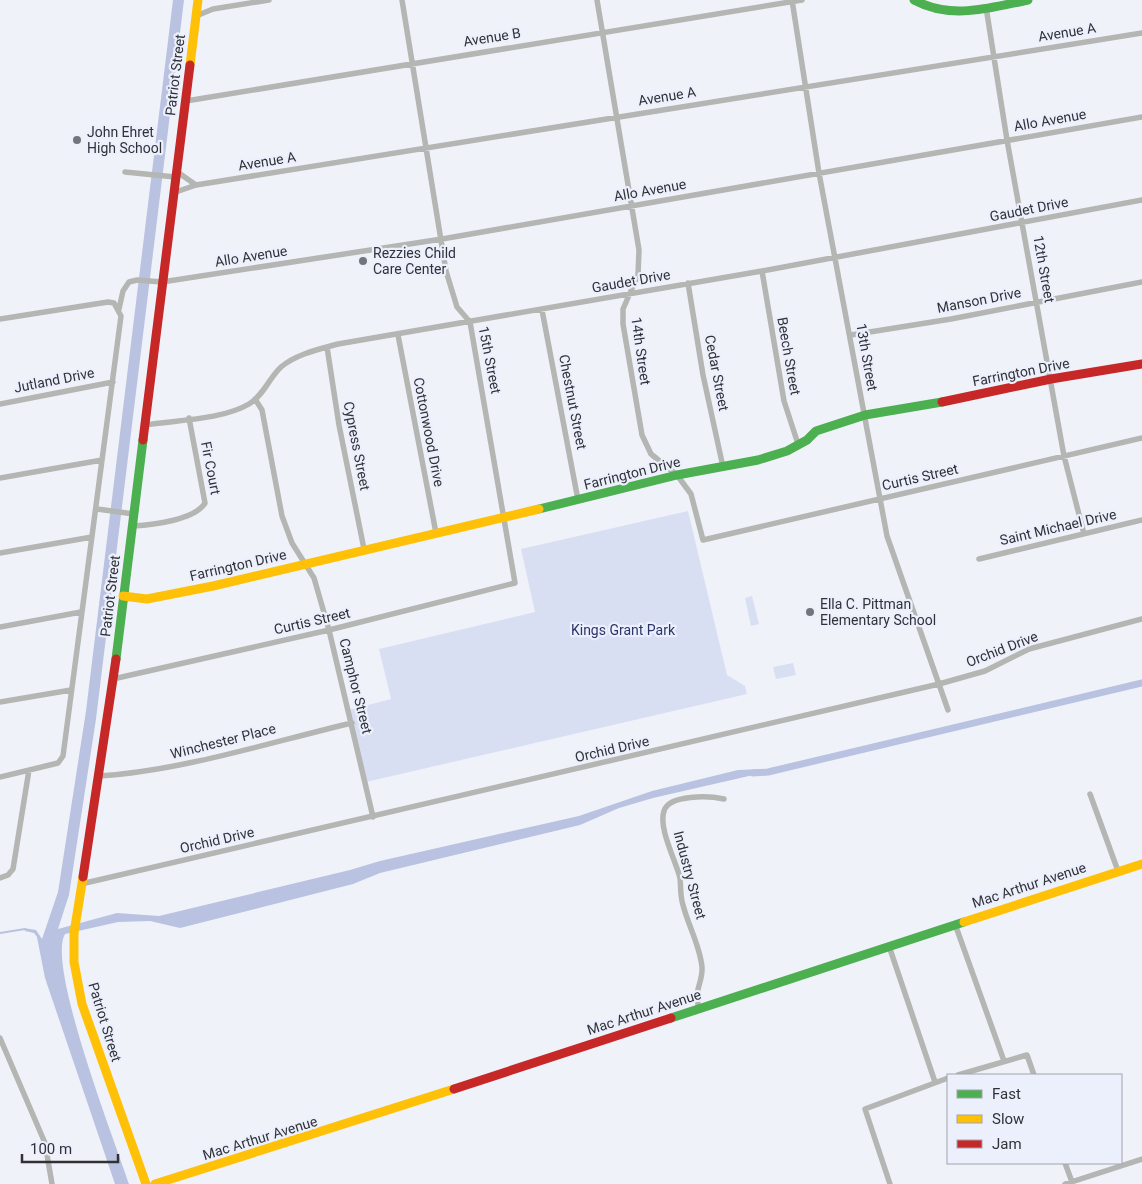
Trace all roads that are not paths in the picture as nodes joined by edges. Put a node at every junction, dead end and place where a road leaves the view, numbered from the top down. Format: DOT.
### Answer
graph roads {
  1 [pos="198,0"];
  2 [pos="269,0"];
  3 [pos="402,0"];
  4 [pos="598,0"];
  5 [pos="802,0"];
  6 [pos="914,0"];
  7 [pos="1028,0"];
  8 [pos="792,1"];
  9 [pos="986,7"];
  10 [pos="196,16"];
  11 [pos="603,33"];
  12 [pos="1142,33"];
  13 [pos="994,56"];
  14 [pos="412,64"];
  15 [pos="805,86"];
  16 [pos="186,101"];
  17 [pos="617,117"];
  18 [pos="1142,117"];
  19 [pos="1007,140"];
  20 [pos="426,148"];
  21 [pos="125,172"];
  22 [pos="819,173"];
  23 [pos="173,175"];
  24 [pos="196,185"];
  25 [pos="172,193"];
  26 [pos="1142,200"];
  27 [pos="630,206"];
  28 [pos="1023,223"];
  29 [pos="442,239"];
  30 [pos="837,257"];
  31 [pos="762,271"];
  32 [pos="137,280"];
  33 [pos="158,282"];
  34 [pos="1142,282"];
  35 [pos="688,284"];
  36 [pos="631,292"];
  37 [pos="1037,301"];
  38 [pos="119,309"];
  39 [pos="542,310"];
  40 [pos="0,319"];
  41 [pos="470,322"];
  42 [pos="398,335"];
  43 [pos="851,335"];
  44 [pos="327,348"];
  45 [pos="1142,364"];
  46 [pos="1051,378"];
  47 [pos="113,382"];
  48 [pos="256,399"];
  49 [pos="0,404"];
  50 [pos="864,415"];
  51 [pos="189,418"];
  52 [pos="145,425"];
  53 [pos="1142,438"];
  54 [pos="798,444"];
  55 [pos="1064,456"];
  56 [pos="102,460"];
  57 [pos="723,467"];
  58 [pos="677,475"];
  59 [pos="0,478"];
  60 [pos="880,499"];
  61 [pos="578,500"];
  62 [pos="97,509"];
  63 [pos="132,514"];
  64 [pos="506,518"];
  65 [pos="1142,520"];
  66 [pos="133,526"];
  67 [pos="436,533"];
  68 [pos="1084,534"];
  69 [pos="92,537"];
  70 [pos="703,540"];
  71 [pos="364,549"];
  72 [pos="0,553"];
  73 [pos="979,559"];
  74 [pos="305,563"];
  75 [pos="516,583"];
  76 [pos="124,596"];
  77 [pos="81,612"];
  78 [pos="1142,619"];
  79 [pos="0,627"];
  80 [pos="329,630"];
  81 [pos="113,680"];
  82 [pos="939,684"];
  83 [pos="70,690"];
  84 [pos="0,702"];
  85 [pos="948,710"];
  86 [pos="352,722"];
  87 [pos="29,770"];
  88 [pos="99,776"];
  89 [pos="0,777"];
  90 [pos="1090,794"];
  91 [pos="724,799"];
  92 [pos="373,817"];
  93 [pos="1142,864"];
  94 [pos="1118,871"];
  95 [pos="0,878"];
  96 [pos="81,884"];
  97 [pos="955,924"];
  98 [pos="889,946"];
  99 [pos="699,1008"];
  100 [pos="0,1038"];
  101 [pos="1004,1061"];
  102 [pos="961,1074"];
  103 [pos="1034,1074"];
  104 [pos="947,1078"];
  105 [pos="935,1082"];
  106 [pos="1142,1159"];
  107 [pos="1065,1164"];
  108 [pos="1068,1183"];
  109 [pos="52,1184"];
  110 [pos="146,1184"];
  111 [pos="155,1184"];
  112 [pos="890,1184"];
  1 -- 10 [label="street, Patriot Street"];
  2 -- 10 [label="street"];
  3 -- 14 [label="street, 15th Street"];
  4 -- 11 [label="street, 14th Street"];
  5 -- 8 [label="street, Avenue B"];
  6 -- 9 [label="street"];
  7 -- 9 [label="street"];
  8 -- 11 [label="street, Avenue B"];
  8 -- 15 [label="street, 13th Street"];
  9 -- 13 [label="street, 12th Street"];
  10 -- 16 [label="street, Patriot Street"];
  11 -- 14 [label="street, Avenue B"];
  11 -- 17 [label="street, 14th Street"];
  12 -- 13 [label="street, Avenue A"];
  13 -- 15 [label="street, Avenue A"];
  13 -- 19 [label="street, 12th Street"];
  14 -- 16 [label="street, Avenue B"];
  14 -- 20 [label="street, 15th Street"];
  15 -- 17 [label="street, Avenue A"];
  15 -- 22 [label="street, 13th Street"];
  16 -- 23 [label="street, Patriot Street"];
  17 -- 20 [label="street, Avenue A"];
  17 -- 27 [label="street, 14th Street"];
  18 -- 19 [label="street, Allo Avenue"];
  19 -- 22 [label="street, Allo Avenue"];
  19 -- 28 [label="street, 12th Street"];
  20 -- 24 [label="street, Avenue A"];
  20 -- 29 [label="street, 15th Street"];
  21 -- 23 [label="street"];
  22 -- 27 [label="street, Allo Avenue"];
  22 -- 30 [label="street, 13th Street"];
  23 -- 24 [label="street"];
  23 -- 25 [label="street, Patriot Street"];
  24 -- 25 [label="street, Avenue A"];
  25 -- 33 [label="street, Patriot Street"];
  26 -- 28 [label="street, Gaudet Drive"];
  27 -- 29 [label="street, Allo Avenue"];
  27 -- 36 [label="street, 14th Street"];
  28 -- 30 [label="street, Gaudet Drive"];
  28 -- 37 [label="street, 12th Street"];
  29 -- 33 [label="street, Allo Avenue"];
  29 -- 41 [label="street, 15th Street"];
  30 -- 31 [label="street, Gaudet Drive"];
  30 -- 43 [label="street, 13th Street"];
  31 -- 35 [label="street, Gaudet Drive"];
  31 -- 54 [label="street, Beech Street"];
  32 -- 33 [label="street, Allo Avenue"];
  32 -- 38 [label="street, Patriot Street"];
  33 -- 52 [label="street, Patriot Street"];
  34 -- 37 [label="street, Manson Drive"];
  35 -- 36 [label="street, Gaudet Drive"];
  35 -- 57 [label="street, Cedar Street"];
  36 -- 39 [label="street, Gaudet Drive"];
  36 -- 58 [label="street, 14th Street"];
  37 -- 43 [label="street, Manson Drive"];
  37 -- 46 [label="street, 12th Street"];
  38 -- 40 [label="street"];
  38 -- 47 [label="street, Patriot Street"];
  39 -- 41 [label="street, Gaudet Drive"];
  39 -- 61 [label="street, Chestnut Street"];
  41 -- 42 [label="street, Gaudet Drive"];
  41 -- 64 [label="street, 15th Street"];
  42 -- 44 [label="street, Gaudet Drive"];
  42 -- 67 [label="street, Cottonwood Drive"];
  43 -- 50 [label="street, 13th Street"];
  44 -- 48 [label="street, Gaudet Drive"];
  44 -- 71 [label="street, Cypress Street"];
  45 -- 46 [label="street, Farrington Drive"];
  46 -- 50 [label="street, Farrington Drive"];
  46 -- 55 [label="street, 12th Street"];
  47 -- 49 [label="street, Jutland Drive"];
  47 -- 56 [label="street, Patriot Street"];
  48 -- 51 [label="street, Gaudet Drive"];
  48 -- 74 [label="street, Camphor Street"];
  50 -- 54 [label="street, Farrington Drive"];
  50 -- 60 [label="street, 13th Street"];
  51 -- 52 [label="street, Gaudet Drive"];
  51 -- 66 [label="street, Fir Court"];
  52 -- 63 [label="street, Patriot Street"];
  53 -- 55 [label="street, Curtis Street"];
  54 -- 57 [label="street, Farrington Drive"];
  55 -- 60 [label="street, Curtis Street"];
  55 -- 68 [label="street, 12th Street"];
  56 -- 59 [label="street"];
  56 -- 62 [label="street, Patriot Street"];
  57 -- 58 [label="street, Farrington Drive"];
  58 -- 61 [label="street, Farrington Drive"];
  58 -- 70 [label="street, 14th Street"];
  60 -- 70 [label="street, Curtis Street"];
  60 -- 82 [label="street, 13th Street"];
  61 -- 64 [label="street, Farrington Drive"];
  62 -- 63 [label="street"];
  62 -- 69 [label="street, Patriot Street"];
  63 -- 66 [label="street, Patriot Street"];
  64 -- 67 [label="street, Farrington Drive"];
  64 -- 75 [label="street, 15th Street"];
  65 -- 68 [label="street, Saint Michael Drive"];
  66 -- 76 [label="street, Patriot Street"];
  67 -- 71 [label="street, Farrington Drive"];
  68 -- 73 [label="street, Saint Michael Drive"];
  69 -- 72 [label="street"];
  69 -- 77 [label="street, Patriot Street"];
  71 -- 74 [label="street, Farrington Drive"];
  74 -- 76 [label="street, Farrington Drive"];
  74 -- 80 [label="street, Camphor Street"];
  75 -- 80 [label="street, Curtis Street"];
  76 -- 81 [label="street, Patriot Street"];
  77 -- 79 [label="street"];
  77 -- 83 [label="street, Patriot Street"];
  78 -- 82 [label="street, Orchid Drive"];
  80 -- 81 [label="street, Curtis Street"];
  80 -- 86 [label="street, Camphor Street"];
  81 -- 88 [label="street, Patriot Street"];
  82 -- 85 [label="street, 13th Street"];
  82 -- 92 [label="street, Orchid Drive"];
  83 -- 84 [label="street"];
  83 -- 87 [label="street, Patriot Street"];
  86 -- 88 [label="street, Winchester Place"];
  86 -- 92 [label="street, Camphor Street"];
  87 -- 89 [label="street"];
  87 -- 95 [label="street"];
  88 -- 96 [label="street, Patriot Street"];
  90 -- 94 [label="street"];
  91 -- 99 [label="street, Industry Street"];
  92 -- 96 [label="street, Orchid Drive"];
  93 -- 94 [label="street, Mac Arthur Avenue"];
  94 -- 97 [label="street, Mac Arthur Avenue"];
  96 -- 110 [label="street, Patriot Street"];
  97 -- 98 [label="street, Mac Arthur Avenue"];
  97 -- 101 [label="street"];
  98 -- 99 [label="street, Mac Arthur Avenue"];
  98 -- 105 [label="street"];
  99 -- 111 [label="street, Mac Arthur Avenue"];
  100 -- 109 [label="street"];
  101 -- 102 [label="street"];
  101 -- 103 [label="street"];
  104 -- 105 [label="street"];
  105 -- 112 [label="street"];
  106 -- 108 [label="street"];
  107 -- 108 [label="street"];
}
